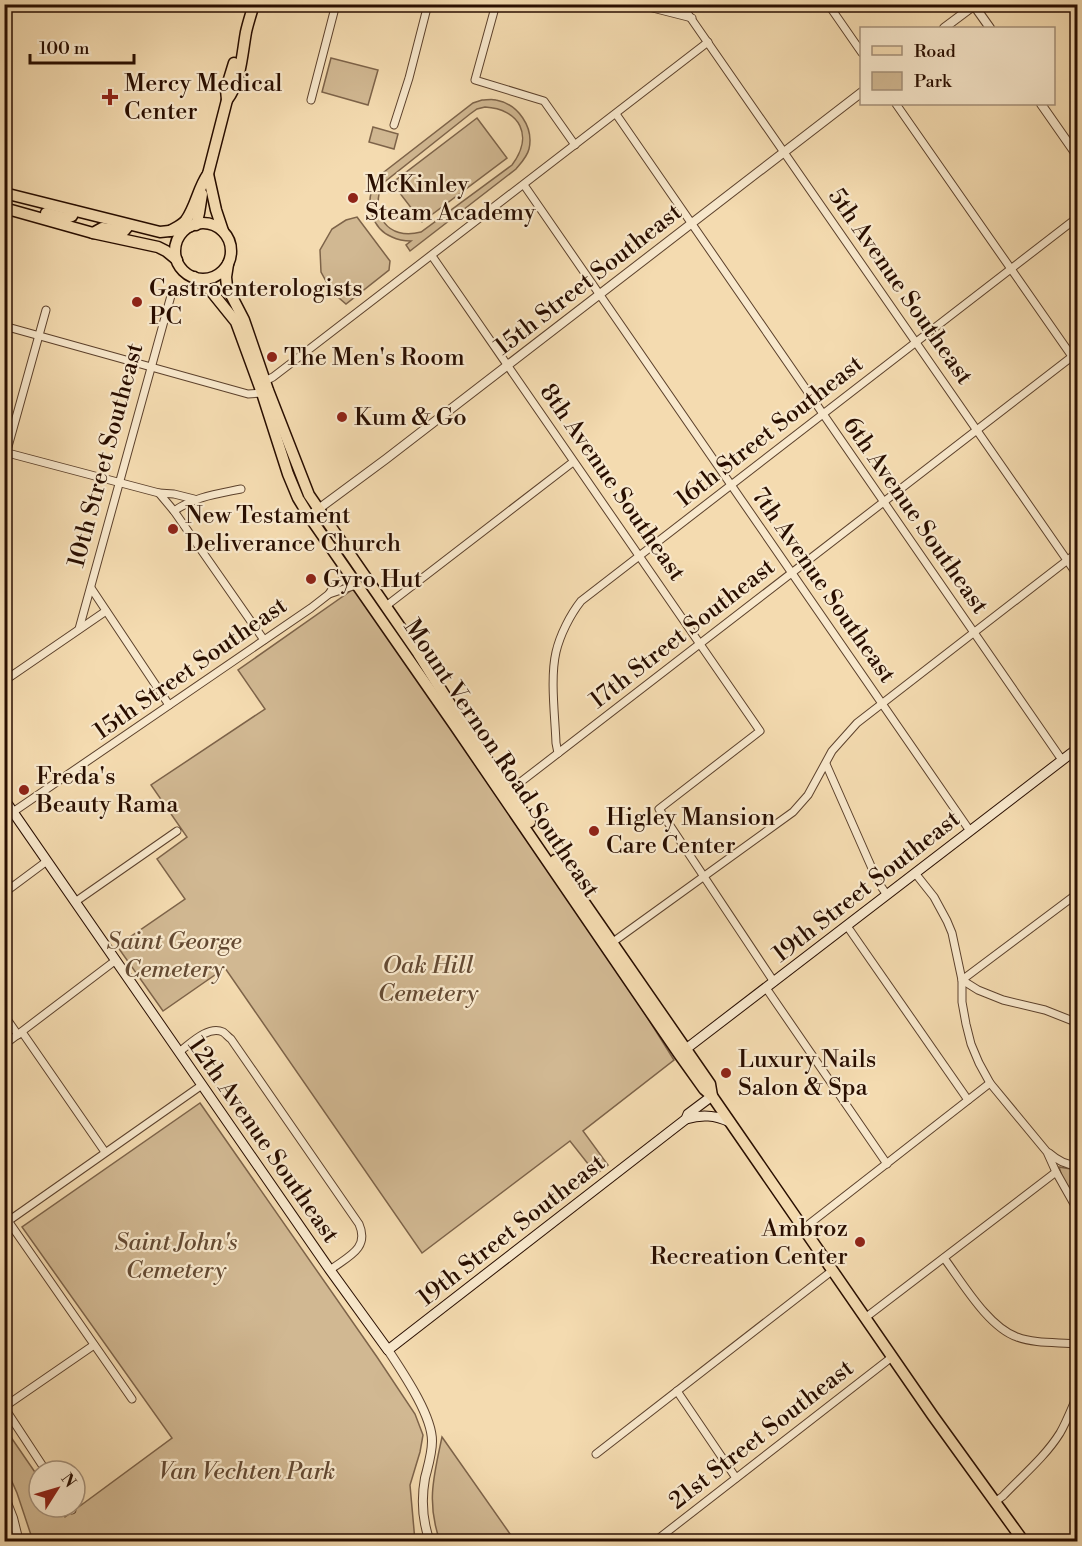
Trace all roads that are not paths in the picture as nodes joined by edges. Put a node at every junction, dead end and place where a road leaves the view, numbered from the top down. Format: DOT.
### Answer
graph roads {
  1 [pos="7,4"];
  2 [pos="254,4"];
  3 [pos="336,4"];
  4 [pos="430,4"];
  5 [pos="496,4"];
  6 [pos="637,4"];
  7 [pos="665,4"];
  8 [pos="681,4"];
  9 [pos="828,4"];
  10 [pos="974,5"];
  11 [pos="657,10"];
  12 [pos="4,14"];
  13 [pos="692,18"];
  14 [pos="945,27"];
  15 [pos="989,27"];
  16 [pos="708,42"];
  17 [pos="860,52"];
  18 [pos="860,93"];
  19 [pos="311,100"];
  20 [pos="897,105"];
  21 [pos="1042,105"];
  22 [pos="616,114"];
  23 [pos="394,125"];
  24 [pos="575,145"];
  25 [pos="785,152"];
  26 [pos="1077,157"];
  27 [pos="205,178"];
  28 [pos="524,185"];
  29 [pos="4,193"];
  30 [pos="8,209"];
  31 [pos="74,211"];
  32 [pos="1077,217"];
  33 [pos="692,224"];
  34 [pos="129,225"];
  35 [pos="193,225"];
  36 [pos="170,231"];
  37 [pos="223,231"];
  38 [pos="93,233"];
  39 [pos="432,256"];
  40 [pos="177,260"];
  41 [pos="228,264"];
  42 [pos="1011,268"];
  43 [pos="194,277"];
  44 [pos="172,292"];
  45 [pos="600,294"];
  46 [pos="46,310"];
  47 [pos="4,326"];
  48 [pos="39,336"];
  49 [pos="916,341"];
  50 [pos="1075,354"];
  51 [pos="1077,365"];
  52 [pos="507,366"];
  53 [pos="152,367"];
  54 [pos="265,381"];
  55 [pos="262,393"];
  56 [pos="823,414"];
  57 [pos="977,429"];
  58 [pos="6,452"];
  59 [pos="4,461"];
  60 [pos="573,462"];
  61 [pos="120,482"];
  62 [pos="731,485"];
  63 [pos="241,489"];
  64 [pos="159,493"];
  65 [pos="194,499"];
  66 [pos="883,502"];
  67 [pos="174,511"];
  68 [pos="314,513"];
  69 [pos="1077,552"];
  70 [pos="639,556"];
  71 [pos="1067,560"];
  72 [pos="792,573"];
  73 [pos="350,575"];
  74 [pos="1077,576"];
  75 [pos="357,586"];
  76 [pos="91,588"];
  77 [pos="329,594"];
  78 [pos="386,606"];
  79 [pos="106,611"];
  80 [pos="79,629"];
  81 [pos="402,629"];
  82 [pos="974,633"];
  83 [pos="264,640"];
  84 [pos="700,644"];
  85 [pos="4,681"];
  86 [pos="882,703"];
  87 [pos="169,705"];
  88 [pos="1077,748"];
  89 [pos="558,753"];
  90 [pos="1062,760"];
  91 [pos="826,764"];
  92 [pos="509,791"];
  93 [pos="4,799"];
  94 [pos="14,812"];
  95 [pos="177,831"];
  96 [pos="970,831"];
  97 [pos="47,861"];
  98 [pos="915,873"];
  99 [pos="704,877"];
  100 [pos="4,893"];
  101 [pos="1077,893"];
  102 [pos="887,895"];
  103 [pos="75,902"];
  104 [pos="847,926"];
  105 [pos="613,942"];
  106 [pos="116,960"];
  107 [pos="962,980"];
  108 [pos="770,985"];
  109 [pos="4,1015"];
  110 [pos="1077,1023"];
  111 [pos="20,1033"];
  112 [pos="4,1045"];
  113 [pos="179,1052"];
  114 [pos="682,1052"];
  115 [pos="990,1083"];
  116 [pos="202,1085"];
  117 [pos="712,1095"];
  118 [pos="968,1100"];
  119 [pos="686,1119"];
  120 [pos="731,1122"];
  121 [pos="105,1152"];
  122 [pos="1047,1152"];
  123 [pos="887,1164"];
  124 [pos="1077,1165"];
  125 [pos="1056,1172"];
  126 [pos="1077,1211"];
  127 [pos="6,1220"];
  128 [pos="804,1228"];
  129 [pos="944,1258"];
  130 [pos="330,1270"];
  131 [pos="833,1270"];
  132 [pos="865,1318"];
  133 [pos="1077,1344"];
  134 [pos="94,1345"];
  135 [pos="388,1350"];
  136 [pos="892,1357"];
  137 [pos="677,1391"];
  138 [pos="1077,1394"];
  139 [pos="132,1399"];
  140 [pos="4,1407"];
  141 [pos="596,1454"];
  142 [pos="38,1459"];
  143 [pos="736,1478"];
  144 [pos="4,1495"];
  145 [pos="995,1502"];
  146 [pos="19,1542"];
  147 [pos="430,1542"];
  148 [pos="654,1542"];
  149 [pos="1024,1542"];
  1 -- 12 [label="main road"];
  2 -- 27 [label="main road"];
  3 -- 19 [label="street"];
  4 -- 23 [label="street"];
  5 -- 24 [label="street"];
  6 -- 11 [label="street"];
  7 -- 11 [label="street"];
  8 -- 13 [label="street, 5th Avenue Southeast"];
  9 -- 17 [label="street"];
  10 -- 14 [label="street"];
  10 -- 15 [label="street"];
  11 -- 13 [label="street"];
  13 -- 16 [label="street, 5th Avenue Southeast"];
  16 -- 22 [label="street"];
  16 -- 25 [label="street, 5th Avenue Southeast"];
  18 -- 25 [label="street, 15th Street Southeast"];
  20 -- 42 [label="street"];
  21 -- 26 [label="street"];
  22 -- 24 [label="street"];
  22 -- 33 [label="street, 6th Avenue Southeast"];
  24 -- 28 [label="street"];
  25 -- 33 [label="street, 15th Street Southeast"];
  25 -- 49 [label="street, 5th Avenue Southeast"];
  27 -- 35 [label="main road"];
  27 -- 36 [label="main road"];
  27 -- 37 [label="main road"];
  28 -- 39 [label="street"];
  28 -- 45 [label="street, 7th Avenue Southeast"];
  29 -- 31 [label="main road"];
  30 -- 31 [label="main road"];
  30 -- 38 [label="main road"];
  31 -- 34 [label="main road"];
  32 -- 42 [label="street, 16th Street Southeast"];
  33 -- 45 [label="street, 15th Street Southeast"];
  33 -- 56 [label="street, 6th Avenue Southeast"];
  34 -- 36 [label="main road"];
  34 -- 38 [label="main road"];
  35 -- 36 [label="main road"];
  35 -- 37 [label="main road"];
  35 -- 40 [label="main road"];
  37 -- 41 [label="main road"];
  38 -- 40 [label="main road"];
  39 -- 52 [label="street, 8th Avenue Southeast"];
  39 -- 54 [label="street"];
  40 -- 43 [label="main road"];
  41 -- 43 [label="main road"];
  41 -- 54 [label="main road, Mount Vernon Road Southeast"];
  42 -- 49 [label="street, 16th Street Southeast"];
  42 -- 50 [label="street"];
  43 -- 55 [label="main road, Mount Vernon Road Southeast"];
  44 -- 53 [label="street, 10th Street Southeast"];
  45 -- 52 [label="street, 15th Street Southeast"];
  45 -- 62 [label="street, 7th Avenue Southeast"];
  46 -- 48 [label="street"];
  47 -- 48 [label="street"];
  48 -- 53 [label="street"];
  48 -- 58 [label="street"];
  49 -- 56 [label="street, 16th Street Southeast"];
  49 -- 57 [label="street, 5th Avenue Southeast"];
  50 -- 51 [label="street"];
  50 -- 57 [label="street, 17th Street Southeast"];
  52 -- 60 [label="street, 8th Avenue Southeast"];
  52 -- 68 [label="street, 15th Street Southeast"];
  53 -- 55 [label="street"];
  53 -- 61 [label="street, 10th Street Southeast"];
  54 -- 68 [label="main road, Mount Vernon Road Southeast"];
  55 -- 68 [label="main road, Mount Vernon Road Southeast"];
  56 -- 62 [label="street, 16th Street Southeast"];
  56 -- 66 [label="street, 6th Avenue Southeast"];
  57 -- 66 [label="street, 17th Street Southeast"];
  57 -- 71 [label="street, 5th Avenue Southeast"];
  58 -- 59 [label="street"];
  58 -- 61 [label="street"];
  60 -- 70 [label="street, 8th Avenue Southeast"];
  60 -- 78 [label="street"];
  61 -- 64 [label="street"];
  61 -- 76 [label="street, 10th Street Southeast"];
  62 -- 70 [label="street, 16th Street Southeast"];
  62 -- 72 [label="street, 7th Avenue Southeast"];
  63 -- 65 [label="street"];
  64 -- 65 [label="street"];
  64 -- 67 [label="street"];
  65 -- 67 [label="street"];
  66 -- 72 [label="street, 17th Street Southeast"];
  66 -- 82 [label="street, 6th Avenue Southeast"];
  67 -- 83 [label="street"];
  68 -- 73 [label="main road, Mount Vernon Road Southeast"];
  68 -- 78 [label="main road, Mount Vernon Road Southeast"];
  69 -- 71 [label="street"];
  70 -- 84 [label="street, 8th Avenue Southeast"];
  70 -- 89 [label="street, 16th Street Southeast"];
  71 -- 74 [label="street, 5th Avenue Southeast"];
  71 -- 82 [label="street"];
  72 -- 84 [label="street, 17th Street Southeast"];
  72 -- 86 [label="street, 7th Avenue Southeast"];
  73 -- 75 [label="main road, Mount Vernon Road Southeast"];
  73 -- 77 [label="street, 15th Street Southeast"];
  73 -- 81 [label="main road"];
  75 -- 77 [label="street, 15th Street Southeast"];
  75 -- 114 [label="main road, Mount Vernon Road Southeast"];
  76 -- 79 [label="street"];
  76 -- 80 [label="street, 10th Street Southeast"];
  77 -- 83 [label="street, 15th Street Southeast"];
  78 -- 81 [label="main road, Mount Vernon Road Southeast"];
  79 -- 80 [label="street"];
  79 -- 87 [label="street"];
  80 -- 85 [label="street"];
  81 -- 92 [label="main road, Mount Vernon Road Southeast"];
  82 -- 86 [label="street"];
  82 -- 90 [label="street, 6th Avenue Southeast"];
  83 -- 87 [label="street, 15th Street Southeast"];
  84 -- 89 [label="street, 17th Street Southeast"];
  84 -- 99 [label="street, 8th Avenue Southeast"];
  86 -- 91 [label="street"];
  86 -- 96 [label="street, 7th Avenue Southeast"];
  87 -- 94 [label="street, 15th Street Southeast"];
  88 -- 90 [label="main road, 19th Street Southeast"];
  89 -- 92 [label="street, 17th Street Southeast"];
  90 -- 96 [label="main road, 19th Street Southeast"];
  91 -- 99 [label="street"];
  91 -- 102 [label="street"];
  92 -- 105 [label="main road, Mount Vernon Road Southeast"];
  93 -- 94 [label="main road, 12th Avenue Southeast"];
  94 -- 97 [label="main road, 12th Avenue Southeast"];
  95 -- 103 [label="street"];
  96 -- 98 [label="main road, 19th Street Southeast"];
  97 -- 100 [label="street"];
  97 -- 103 [label="main road, 12th Avenue Southeast"];
  98 -- 102 [label="main road, 19th Street Southeast"];
  98 -- 107 [label="street"];
  99 -- 105 [label="street"];
  99 -- 108 [label="street"];
  101 -- 107 [label="street"];
  102 -- 104 [label="main road, 19th Street Southeast"];
  103 -- 106 [label="main road, 12th Avenue Southeast"];
  104 -- 108 [label="main road, 19th Street Southeast"];
  104 -- 118 [label="street"];
  105 -- 114 [label="main road, Mount Vernon Road Southeast"];
  106 -- 111 [label="street"];
  106 -- 113 [label="main road, 12th Avenue Southeast"];
  107 -- 110 [label="street"];
  107 -- 115 [label="street"];
  108 -- 114 [label="main road, 19th Street Southeast"];
  108 -- 123 [label="street"];
  109 -- 111 [label="street"];
  111 -- 112 [label="street"];
  111 -- 121 [label="street"];
  113 -- 116 [label="main road, 12th Avenue Southeast"];
  113 -- 130 [label="street"];
  114 -- 117 [label="main road, Mount Vernon Road Southeast"];
  115 -- 118 [label="street"];
  115 -- 122 [label="street"];
  116 -- 121 [label="street"];
  116 -- 130 [label="main road, 12th Avenue Southeast"];
  117 -- 119 [label="main road, 19th Street Southeast"];
  117 -- 120 [label="main road, Mount Vernon Road Southeast"];
  118 -- 123 [label="street"];
  119 -- 120 [label="main road"];
  119 -- 135 [label="main road, 19th Street Southeast"];
  120 -- 128 [label="main road, Mount Vernon Road Southeast"];
  121 -- 127 [label="street"];
  122 -- 124 [label="street"];
  122 -- 125 [label="street"];
  123 -- 128 [label="street"];
  125 -- 126 [label="street"];
  125 -- 129 [label="street"];
  127 -- 134 [label="street"];
  128 -- 131 [label="main road, Mount Vernon Road Southeast"];
  129 -- 132 [label="street"];
  129 -- 133 [label="street"];
  130 -- 135 [label="main road, 12th Avenue Southeast"];
  131 -- 132 [label="main road, Mount Vernon Road Southeast"];
  131 -- 137 [label="street"];
  132 -- 136 [label="main road, Mount Vernon Road Southeast"];
  134 -- 139 [label="street"];
  134 -- 140 [label="street"];
  135 -- 147 [label="street, 12th Avenue Southeast"];
  136 -- 143 [label="street, 21st Street Southeast"];
  136 -- 145 [label="main road, Mount Vernon Road Southeast"];
  137 -- 141 [label="street"];
  137 -- 143 [label="street"];
  138 -- 145 [label="street"];
  140 -- 142 [label="street"];
  143 -- 148 [label="street, 21st Street Southeast"];
  144 -- 146 [label="street"];
  145 -- 149 [label="main road, Mount Vernon Road Southeast"];
}
